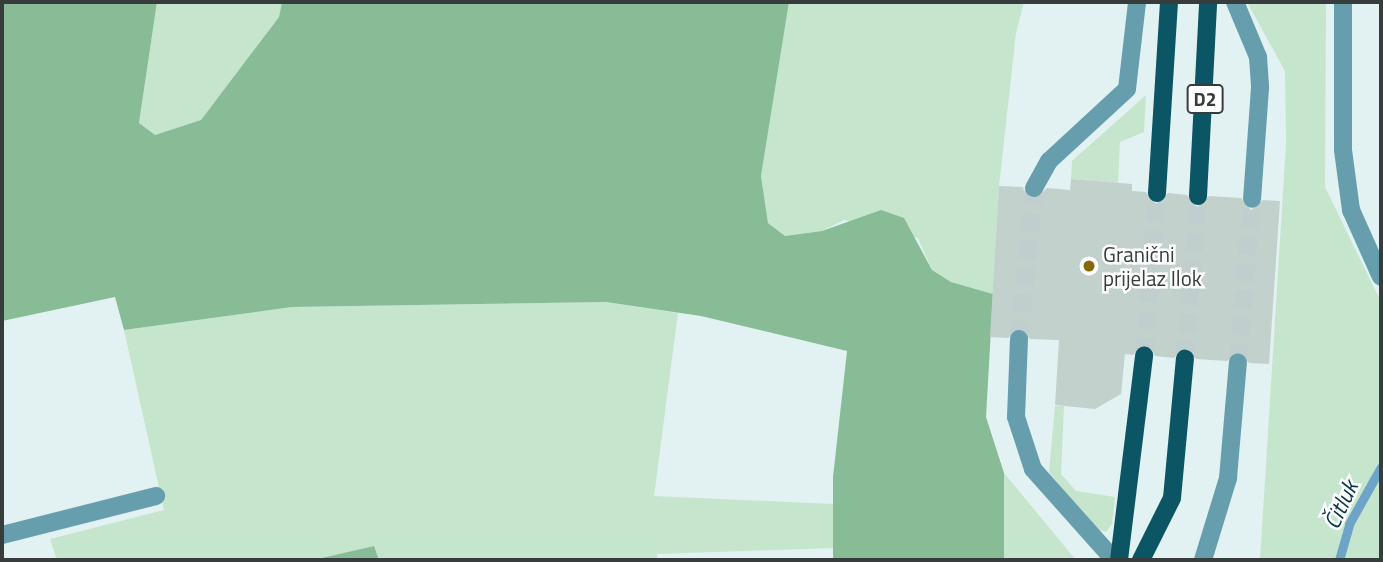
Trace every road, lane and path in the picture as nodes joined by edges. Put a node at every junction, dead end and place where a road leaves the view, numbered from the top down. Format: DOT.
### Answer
graph roads {
  1 [pos="1137,2"];
  2 [pos="1169,2"];
  3 [pos="1208,2"];
  4 [pos="1235,2"];
  5 [pos="1343,2"];
  6 [pos="1034,188"];
  7 [pos="1157,192"];
  8 [pos="1198,195"];
  9 [pos="1252,199"];
  10 [pos="1381,277"];
  11 [pos="1019,338"];
  12 [pos="1144,356"];
  13 [pos="1185,359"];
  14 [pos="1238,362"];
  15 [pos="156,496"];
  16 [pos="2,535"];
  17 [pos="1117,560"];
  18 [pos="1140,560"];
  19 [pos="1203,560"];
  1 -- 6 [label="street"];
  2 -- 7 [label="main road, D2"];
  3 -- 8 [label="main road, D2"];
  4 -- 9 [label="street"];
  5 -- 10 [label="street"];
  11 -- 17 [label="street"];
  12 -- 17 [label="main road"];
  13 -- 18 [label="main road"];
  14 -- 19 [label="street"];
  15 -- 16 [label="street"];
}
